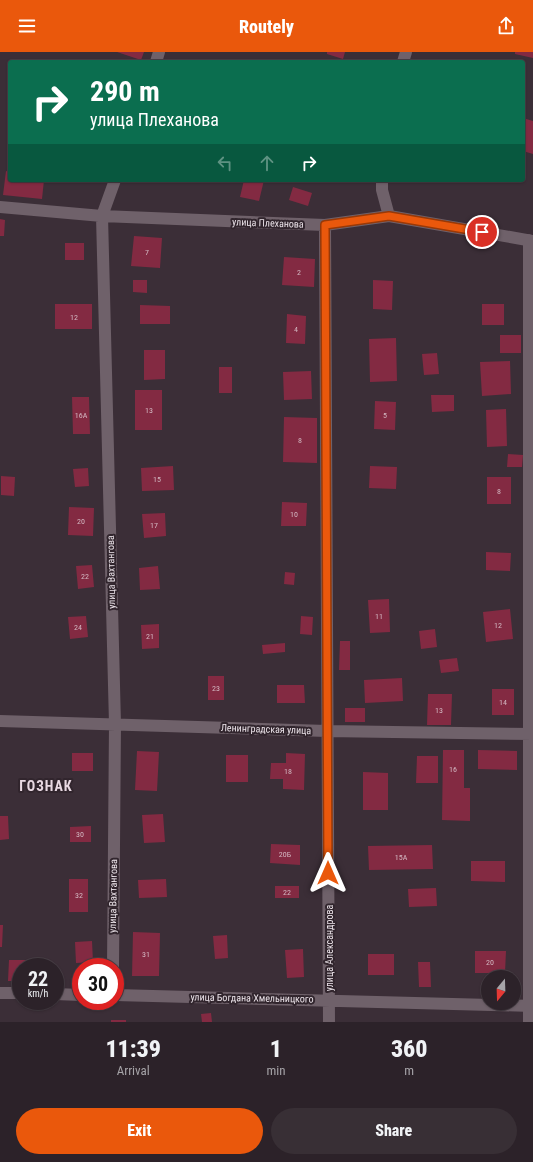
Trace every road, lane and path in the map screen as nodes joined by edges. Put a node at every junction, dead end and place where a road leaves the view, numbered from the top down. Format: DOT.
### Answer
graph roads {
  1 [pos="114,182"];
  2 [pos="382,182"];
  3 [pos="0,207"];
  4 [pos="102,216"];
  5 [pos="389,216"];
  6 [pos="325,225"];
  7 [pos="531,240"];
  8 [pos="0,722"];
  9 [pos="115,724"];
  10 [pos="328,731"];
  11 [pos="531,734"];
  12 [pos="112,958"];
  13 [pos="0,993"];
  14 [pos="12,993"];
  15 [pos="124,995"];
  16 [pos="329,1000"];
  17 [pos="531,1006"];
  18 [pos="329,1022"];
  19 [pos="529,1022"];
  1 -- 4 [label="street, улица Вахтангова"];
  2 -- 5 [label="street"];
  3 -- 4 [label="street, улица Плеханова"];
  4 -- 6 [label="street, улица Плеханова"];
  4 -- 9 [label="street, улица Вахтангова"];
  5 -- 6 [label="street, улица Плеханова"];
  5 -- 7 [label="street, улица Плеханова"];
  6 -- 10 [label="street, улица Александрова"];
  7 -- 11 [label="street"];
  8 -- 9 [label="street, Ленинградская улица"];
  9 -- 10 [label="street, Ленинградская улица"];
  9 -- 12 [label="street, улица Вахтангова"];
  10 -- 11 [label="street, Ленинградская улица"];
  10 -- 16 [label="street, улица Александрова"];
  11 -- 17 [label="street"];
  13 -- 14 [label="street"];
  15 -- 16 [label="street, улица Богдана Хмельницкого"];
  16 -- 17 [label="street, улица Богдана Хмельницкого"];
  16 -- 18 [label="street, улица Александрова"];
  17 -- 19 [label="street"];
}
